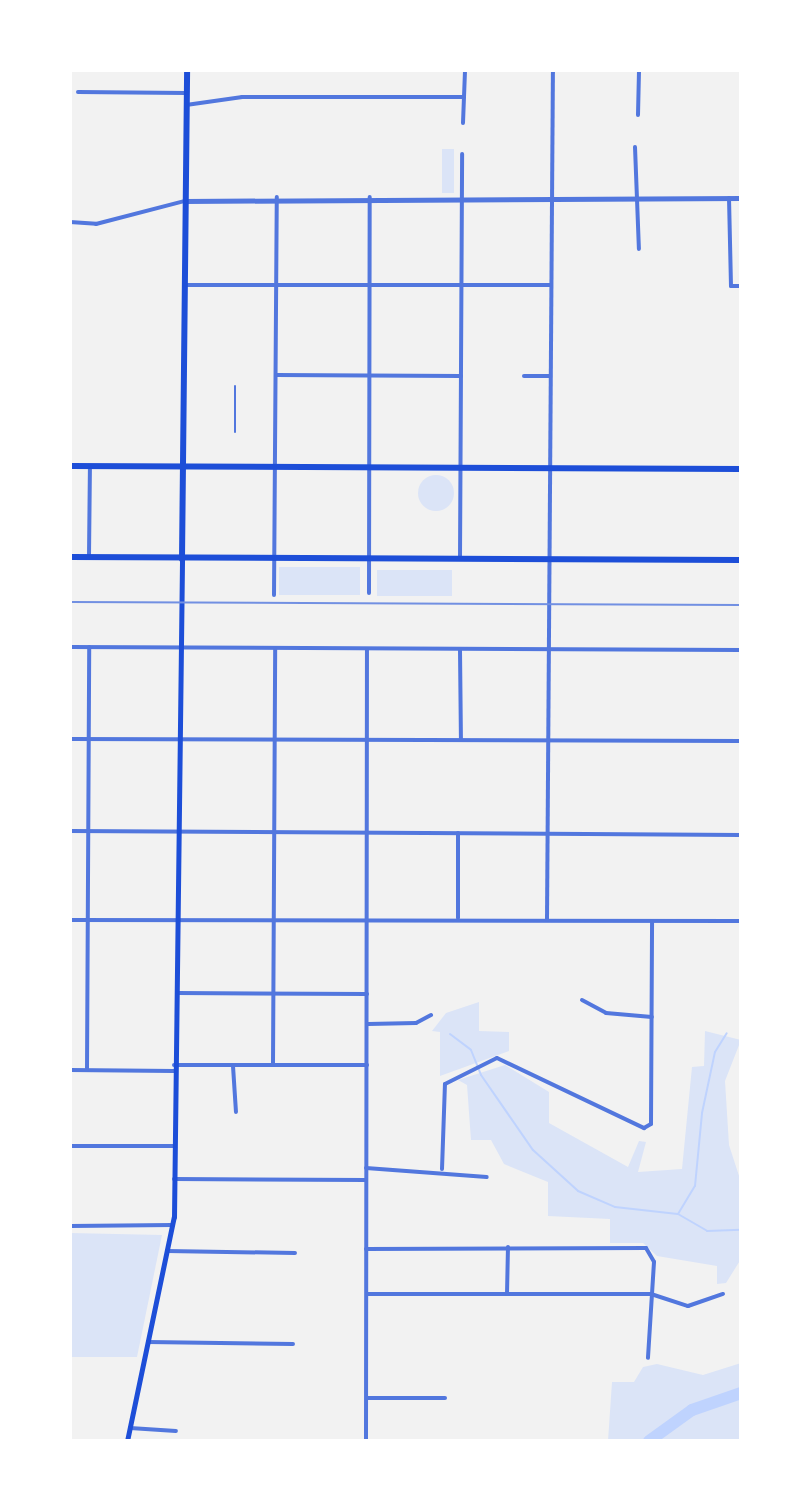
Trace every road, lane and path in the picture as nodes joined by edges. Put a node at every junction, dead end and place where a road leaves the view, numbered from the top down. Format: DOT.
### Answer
graph roads {
  1 [pos="187,70"];
  2 [pos="465,70"];
  3 [pos="553,70"];
  4 [pos="639,70"];
  5 [pos="78,92"];
  6 [pos="186,93"];
  7 [pos="464,97"];
  8 [pos="186,105"];
  9 [pos="638,115"];
  10 [pos="463,123"];
  11 [pos="635,147"];
  12 [pos="462,154"];
  13 [pos="463,196"];
  14 [pos="277,197"];
  15 [pos="370,197"];
  16 [pos="549,198"];
  17 [pos="634,198"];
  18 [pos="729,198"];
  19 [pos="741,198"];
  20 [pos="184,201"];
  21 [pos="70,222"];
  22 [pos="639,249"];
  23 [pos="277,284"];
  24 [pos="182,285"];
  25 [pos="370,285"];
  26 [pos="460,285"];
  27 [pos="550,285"];
  28 [pos="741,286"];
  29 [pos="276,375"];
  30 [pos="369,376"];
  31 [pos="461,376"];
  32 [pos="524,376"];
  33 [pos="549,376"];
  34 [pos="235,386"];
  35 [pos="235,432"];
  36 [pos="70,466"];
  37 [pos="90,466"];
  38 [pos="182,466"];
  39 [pos="276,467"];
  40 [pos="369,467"];
  41 [pos="460,468"];
  42 [pos="549,468"];
  43 [pos="741,469"];
  44 [pos="70,557"];
  45 [pos="89,558"];
  46 [pos="274,558"];
  47 [pos="182,559"];
  48 [pos="369,559"];
  49 [pos="460,559"];
  50 [pos="548,559"];
  51 [pos="741,560"];
  52 [pos="369,593"];
  53 [pos="274,595"];
  54 [pos="70,647"];
  55 [pos="89,647"];
  56 [pos="181,648"];
  57 [pos="275,649"];
  58 [pos="367,650"];
  59 [pos="460,650"];
  60 [pos="548,650"];
  61 [pos="741,650"];
  62 [pos="70,739"];
  63 [pos="89,740"];
  64 [pos="181,740"];
  65 [pos="274,740"];
  66 [pos="367,740"];
  67 [pos="461,741"];
  68 [pos="547,741"];
  69 [pos="741,741"];
  70 [pos="181,830"];
  71 [pos="70,831"];
  72 [pos="88,831"];
  73 [pos="273,831"];
  74 [pos="367,831"];
  75 [pos="547,832"];
  76 [pos="458,833"];
  77 [pos="741,835"];
  78 [pos="367,918"];
  79 [pos="273,919"];
  80 [pos="458,919"];
  81 [pos="70,920"];
  82 [pos="88,920"];
  83 [pos="547,920"];
  84 [pos="180,921"];
  85 [pos="652,921"];
  86 [pos="741,921"];
  87 [pos="177,993"];
  88 [pos="368,994"];
  89 [pos="273,995"];
  90 [pos="582,1000"];
  91 [pos="431,1015"];
  92 [pos="652,1017"];
  93 [pos="368,1024"];
  94 [pos="273,1065"];
  95 [pos="367,1065"];
  96 [pos="233,1066"];
  97 [pos="174,1068"];
  98 [pos="70,1070"];
  99 [pos="87,1070"];
  100 [pos="236,1112"];
  101 [pos="70,1146"];
  102 [pos="174,1146"];
  103 [pos="366,1168"];
  104 [pos="442,1169"];
  105 [pos="487,1177"];
  106 [pos="174,1179"];
  107 [pos="366,1180"];
  108 [pos="172,1225"];
  109 [pos="70,1226"];
  110 [pos="508,1247"];
  111 [pos="366,1249"];
  112 [pos="167,1251"];
  113 [pos="295,1253"];
  114 [pos="367,1294"];
  115 [pos="507,1294"];
  116 [pos="651,1294"];
  117 [pos="723,1294"];
  118 [pos="148,1342"];
  119 [pos="293,1344"];
  120 [pos="648,1358"];
  121 [pos="367,1398"];
  122 [pos="445,1398"];
  123 [pos="130,1428"];
  124 [pos="176,1431"];
  125 [pos="127,1441"];
  126 [pos="366,1441"];
  1 -- 6 [label="main road"];
  2 -- 7 [label="street"];
  3 -- 16 [label="street"];
  4 -- 9 [label="street"];
  5 -- 6 [label="street"];
  6 -- 8 [label="main road"];
  7 -- 8 [label="street"];
  7 -- 10 [label="street"];
  8 -- 20 [label="main road"];
  11 -- 17 [label="street"];
  12 -- 13 [label="street"];
  13 -- 15 [label="street"];
  13 -- 16 [label="street"];
  13 -- 26 [label="street"];
  14 -- 15 [label="street"];
  14 -- 20 [label="street"];
  14 -- 23 [label="street"];
  15 -- 25 [label="street"];
  16 -- 17 [label="street"];
  16 -- 27 [label="street"];
  17 -- 18 [label="street"];
  17 -- 22 [label="street"];
  18 -- 19 [label="street"];
  18 -- 28 [label="street"];
  20 -- 21 [label="street"];
  20 -- 24 [label="main road"];
  23 -- 24 [label="street"];
  23 -- 25 [label="street"];
  23 -- 29 [label="street"];
  24 -- 38 [label="main road"];
  25 -- 26 [label="street"];
  25 -- 30 [label="street"];
  26 -- 27 [label="street"];
  26 -- 31 [label="street"];
  27 -- 33 [label="street"];
  29 -- 30 [label="street"];
  29 -- 39 [label="street"];
  30 -- 31 [label="street"];
  30 -- 40 [label="street"];
  31 -- 41 [label="street"];
  32 -- 33 [label="street"];
  33 -- 42 [label="street"];
  34 -- 35 [label="lane"];
  36 -- 37 [label="main road"];
  37 -- 38 [label="main road"];
  37 -- 45 [label="street"];
  38 -- 39 [label="main road"];
  38 -- 47 [label="main road"];
  39 -- 40 [label="main road"];
  39 -- 46 [label="street"];
  40 -- 41 [label="main road"];
  40 -- 48 [label="street"];
  41 -- 42 [label="main road"];
  41 -- 49 [label="street"];
  42 -- 43 [label="main road"];
  42 -- 50 [label="street"];
  44 -- 45 [label="main road"];
  45 -- 47 [label="main road"];
  46 -- 47 [label="main road"];
  46 -- 48 [label="main road"];
  46 -- 53 [label="street"];
  47 -- 56 [label="main road"];
  48 -- 49 [label="main road"];
  48 -- 52 [label="street"];
  49 -- 50 [label="main road"];
  50 -- 51 [label="main road"];
  50 -- 60 [label="street"];
  54 -- 55 [label="street"];
  55 -- 56 [label="street"];
  55 -- 63 [label="street"];
  56 -- 57 [label="street"];
  56 -- 64 [label="main road"];
  57 -- 58 [label="street"];
  57 -- 65 [label="street"];
  58 -- 59 [label="street"];
  58 -- 66 [label="street"];
  59 -- 60 [label="street"];
  59 -- 67 [label="street"];
  60 -- 61 [label="street"];
  60 -- 68 [label="street"];
  62 -- 63 [label="street"];
  63 -- 64 [label="street"];
  63 -- 72 [label="street"];
  64 -- 65 [label="street"];
  64 -- 70 [label="main road"];
  65 -- 66 [label="street"];
  65 -- 73 [label="street"];
  66 -- 67 [label="street"];
  66 -- 74 [label="street"];
  67 -- 68 [label="street"];
  68 -- 69 [label="street"];
  68 -- 75 [label="street"];
  70 -- 72 [label="street"];
  70 -- 73 [label="street"];
  70 -- 84 [label="main road"];
  71 -- 72 [label="street"];
  72 -- 82 [label="street"];
  73 -- 74 [label="street"];
  73 -- 79 [label="street"];
  74 -- 76 [label="street"];
  74 -- 78 [label="street"];
  75 -- 76 [label="street"];
  75 -- 77 [label="street"];
  75 -- 83 [label="street"];
  76 -- 80 [label="street"];
  78 -- 79 [label="street"];
  78 -- 80 [label="street"];
  78 -- 88 [label="street"];
  79 -- 84 [label="street"];
  79 -- 89 [label="street"];
  80 -- 83 [label="street"];
  81 -- 82 [label="street"];
  82 -- 84 [label="street"];
  82 -- 99 [label="street"];
  83 -- 85 [label="street"];
  84 -- 87 [label="main road"];
  85 -- 86 [label="street"];
  85 -- 92 [label="street"];
  87 -- 89 [label="street"];
  87 -- 97 [label="main road"];
  88 -- 89 [label="street"];
  88 -- 93 [label="street"];
  89 -- 94 [label="street"];
  90 -- 92 [label="street"];
  91 -- 93 [label="street"];
  92 -- 104 [label="street"];
  93 -- 95 [label="street"];
  94 -- 95 [label="street"];
  94 -- 96 [label="street"];
  95 -- 103 [label="street"];
  96 -- 97 [label="street"];
  96 -- 100 [label="street"];
  97 -- 99 [label="street"];
  97 -- 102 [label="main road"];
  98 -- 99 [label="street"];
  101 -- 102 [label="street"];
  102 -- 106 [label="main road"];
  103 -- 104 [label="street"];
  103 -- 107 [label="street"];
  104 -- 105 [label="street"];
  106 -- 107 [label="street"];
  106 -- 108 [label="main road"];
  107 -- 111 [label="street"];
  108 -- 109 [label="street"];
  108 -- 112 [label="main road"];
  110 -- 111 [label="street"];
  110 -- 115 [label="street"];
  110 -- 116 [label="street"];
  111 -- 114 [label="street"];
  112 -- 113 [label="street"];
  112 -- 118 [label="main road"];
  114 -- 115 [label="street"];
  114 -- 121 [label="street"];
  115 -- 116 [label="street"];
  116 -- 117 [label="street"];
  116 -- 120 [label="street"];
  118 -- 119 [label="street"];
  118 -- 123 [label="main road"];
  121 -- 122 [label="street"];
  121 -- 126 [label="street"];
  123 -- 124 [label="street"];
  123 -- 125 [label="main road"];
}
